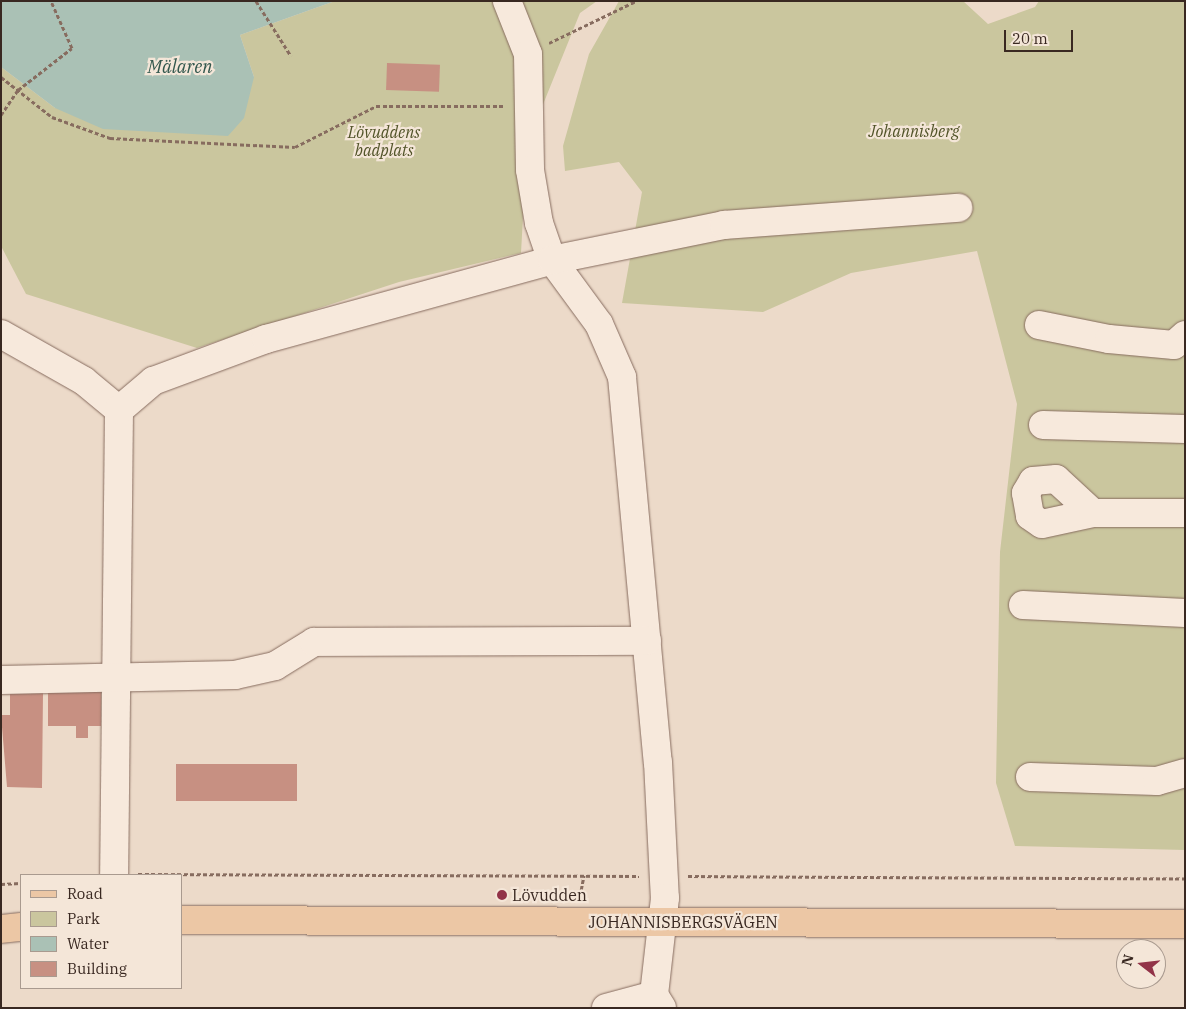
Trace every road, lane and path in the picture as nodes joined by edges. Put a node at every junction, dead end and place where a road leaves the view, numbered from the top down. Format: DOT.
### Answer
graph roads {
  1 [pos="51,1"];
  2 [pos="256,1"];
  3 [pos="507,1"];
  4 [pos="636,1"];
  5 [pos="528,54"];
  6 [pos="291,56"];
  7 [pos="1,77"];
  8 [pos="18,90"];
  9 [pos="529,108"];
  10 [pos="1,115"];
  11 [pos="958,208"];
  12 [pos="552,260"];
  13 [pos="1039,325"];
  14 [pos="1,334"];
  15 [pos="1185,335"];
  16 [pos="119,410"];
  17 [pos="1043,425"];
  18 [pos="1185,429"];
  19 [pos="1093,513"];
  20 [pos="1185,513"];
  21 [pos="1022,605"];
  22 [pos="1185,613"];
  23 [pos="647,641"];
  24 [pos="115,678"];
  25 [pos="1,680"];
  26 [pos="1185,773"];
  27 [pos="1030,777"];
  28 [pos="114,874"];
  29 [pos="584,876"];
  30 [pos="20,882"];
  31 [pos="1,884"];
  32 [pos="580,896"];
  33 [pos="182,920"];
  34 [pos="663,922"];
  35 [pos="1185,924"];
  36 [pos="20,926"];
  37 [pos="1,929"];
  38 [pos="658,1001"];
  39 [pos="606,1008"];
  1 -- 8 [label="path"];
  2 -- 6 [label="path"];
  3 -- 5 [label="street"];
  4 -- 5 [label="path"];
  5 -- 9 [label="street"];
  7 -- 8 [label="path"];
  8 -- 9 [label="path"];
  8 -- 10 [label="path"];
  9 -- 12 [label="street"];
  11 -- 12 [label="street"];
  12 -- 16 [label="street"];
  12 -- 23 [label="street"];
  13 -- 15 [label="street"];
  14 -- 16 [label="street"];
  16 -- 24 [label="street"];
  17 -- 18 [label="street"];
  19 -- 20 [label="street"];
  21 -- 22 [label="street"];
  23 -- 24 [label="street"];
  23 -- 34 [label="street"];
  24 -- 25 [label="street"];
  24 -- 28 [label="street"];
  26 -- 27 [label="street"];
  29 -- 32 [label="path"];
  30 -- 31 [label="path"];
  33 -- 34 [label="main road, JOHANNISBERGSVÄGEN"];
  34 -- 35 [label="main road, JOHANNISBERGSVÄGEN"];
  34 -- 38 [label="street"];
  36 -- 37 [label="main road"];
  38 -- 39 [label="street"];
}
